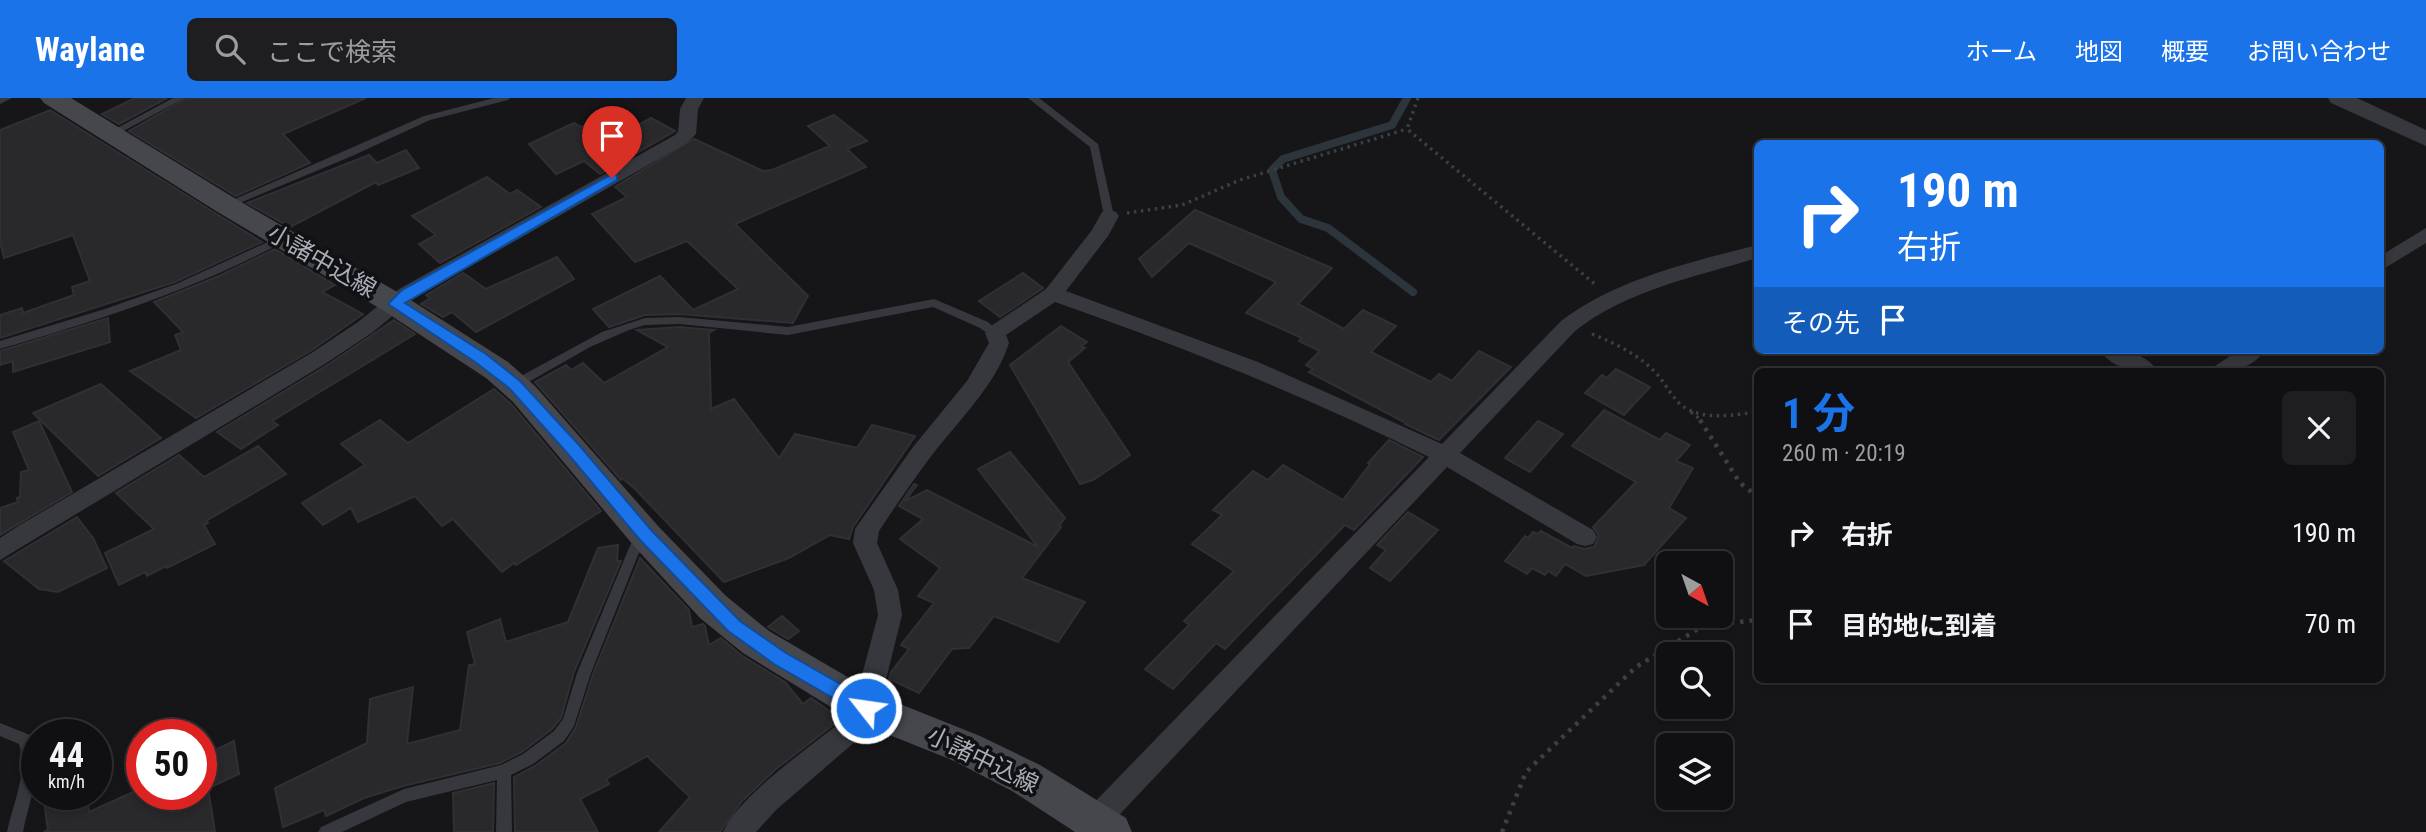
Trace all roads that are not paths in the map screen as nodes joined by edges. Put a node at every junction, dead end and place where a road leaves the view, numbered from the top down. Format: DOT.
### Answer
graph roads {
  1 [pos="180,98"];
  2 [pos="505,98"];
  3 [pos="695,98"];
  4 [pos="1033,98"];
  5 [pos="2339,98"];
  6 [pos="66,101"];
  7 [pos="111,134"];
  8 [pos="2426,139"];
  9 [pos="226,205"];
  10 [pos="1109,216"];
  11 [pos="2426,234"];
  12 [pos="283,238"];
  13 [pos="1754,252"];
  14 [pos="2384,262"];
  15 [pos="1053,294"];
  16 [pos="395,304"];
  17 [pos="995,333"];
  18 [pos="0,345"];
  19 [pos="2118,354"];
  20 [pos="2248,354"];
  21 [pos="2141,368"];
  22 [pos="2227,368"];
  23 [pos="514,384"];
  24 [pos="1445,455"];
  25 [pos="646,536"];
  26 [pos="1585,537"];
  27 [pos="0,550"];
  28 [pos="866,708"];
  29 [pos="0,729"];
  30 [pos="504,771"];
  31 [pos="1103,826"];
  32 [pos="15,832"];
  33 [pos="326,832"];
  34 [pos="505,832"];
  35 [pos="737,832"];
  1 -- 7 [label="lane"];
  2 -- 9 [label="lane"];
  3 -- 16 [label="street"];
  4 -- 10 [label="lane"];
  5 -- 8 [label="street"];
  6 -- 7 [label="main road, 小諸中込線"];
  7 -- 9 [label="main road, 小諸中込線"];
  9 -- 12 [label="main road, 小諸中込線"];
  10 -- 15 [label="street"];
  11 -- 14 [label="street"];
  12 -- 16 [label="main road, 小諸中込線"];
  12 -- 18 [label="lane"];
  13 -- 24 [label="street"];
  15 -- 17 [label="street"];
  15 -- 24 [label="street"];
  16 -- 23 [label="main road, 小諸中込線"];
  16 -- 27 [label="street"];
  17 -- 23 [label="lane"];
  17 -- 28 [label="street"];
  19 -- 21 [label="street"];
  20 -- 22 [label="street"];
  23 -- 25 [label="main road, 小諸中込線"];
  24 -- 26 [label="street"];
  24 -- 31 [label="street"];
  25 -- 28 [label="main road, 小諸中込線"];
  25 -- 30 [label="lane"];
  28 -- 31 [label="main road, 小諸中込線"];
  28 -- 35 [label="street"];
  29 -- 32 [label="lane"];
  30 -- 33 [label="lane"];
  30 -- 34 [label="lane"];
}
